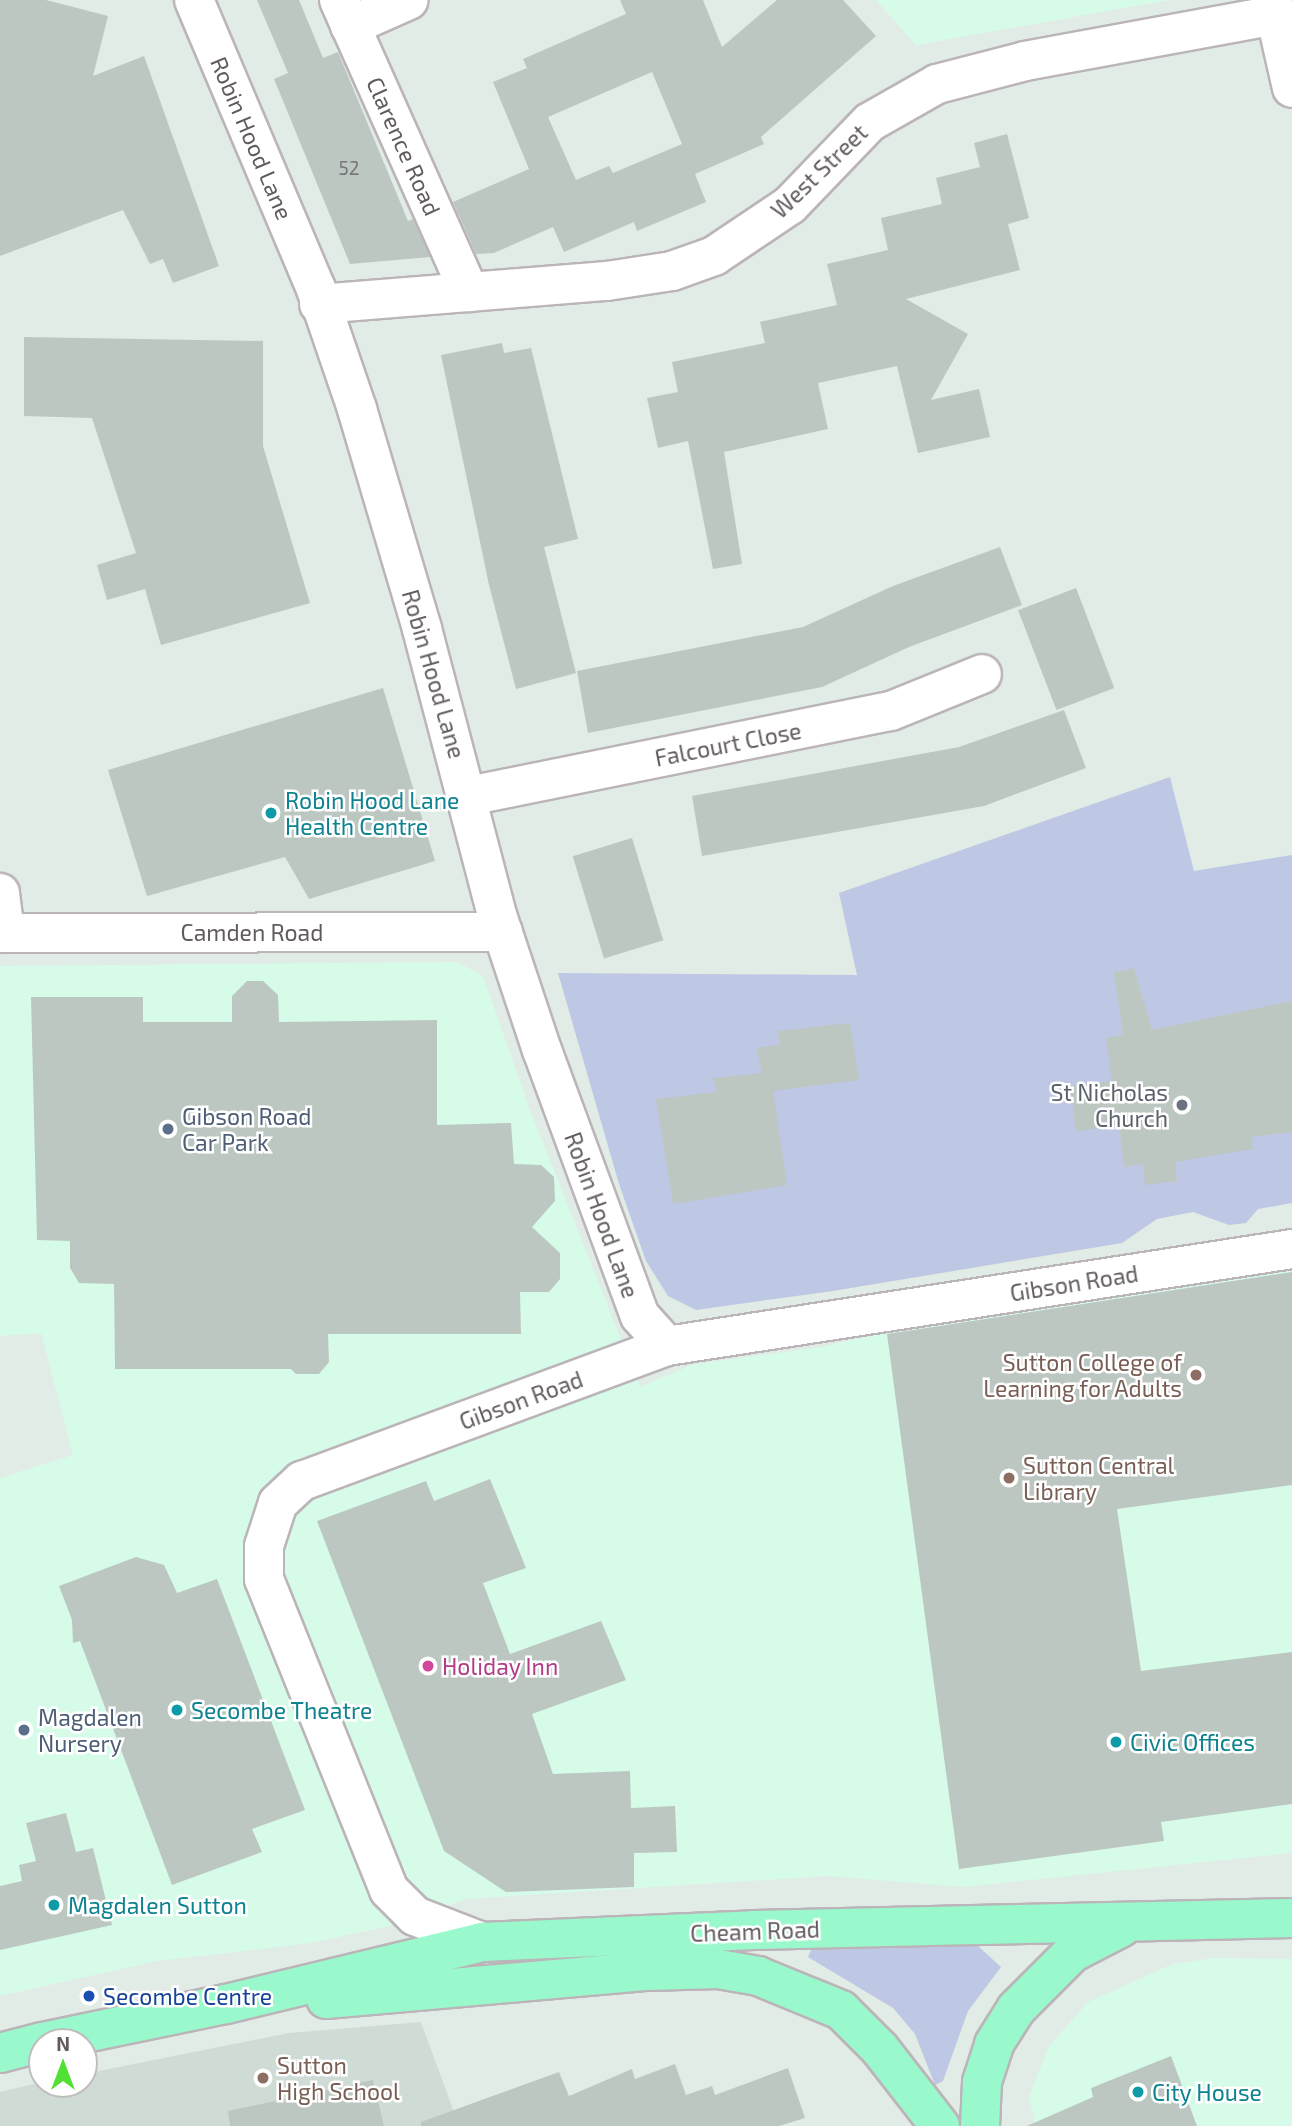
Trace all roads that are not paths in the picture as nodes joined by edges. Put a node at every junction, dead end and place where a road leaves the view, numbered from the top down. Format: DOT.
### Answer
graph roads {
  1 [pos="194,0"];
  2 [pos="409,0"];
  3 [pos="1274,8"];
  4 [pos="345,13"];
  5 [pos="1292,88"];
  6 [pos="468,292"];
  7 [pos="319,304"];
  8 [pos="982,674"];
  9 [pos="468,796"];
  10 [pos="0,893"];
  11 [pos="503,932"];
  12 [pos="3,933"];
  13 [pos="1292,1249"];
  14 [pos="667,1346"];
  15 [pos="1292,1918"];
  16 [pos="1134,1921"];
  17 [pos="482,1942"];
  18 [pos="226,2004"];
  19 [pos="98,2030"];
  20 [pos="28,2046"];
  21 [pos="0,2053"];
  22 [pos="940,2126"];
  23 [pos="980,2126"];
  1 -- 7 [label="street, Robin Hood Lane"];
  2 -- 4 [label="street"];
  3 -- 5 [label="street"];
  3 -- 6 [label="street, West Street"];
  4 -- 6 [label="street, Clarence Road"];
  6 -- 7 [label="street, West Street"];
  7 -- 9 [label="street, Robin Hood Lane"];
  8 -- 9 [label="street, Falcourt Close"];
  9 -- 11 [label="street, Robin Hood Lane"];
  10 -- 12 [label="street"];
  11 -- 12 [label="street, Camden Road"];
  11 -- 14 [label="street, Robin Hood Lane"];
  13 -- 14 [label="street, Gibson Road"];
  14 -- 17 [label="street, Gibson Road"];
  15 -- 16 [label="highway, Cheam Road"];
  16 -- 17 [label="highway, Cheam Road"];
  16 -- 23 [label="highway"];
  17 -- 18 [label="highway, Cheam Road"];
  18 -- 19 [label="highway, Cheam Road"];
  18 -- 22 [label="highway, Cheam Road"];
  20 -- 21 [label="highway, Cheam Road"];
}
